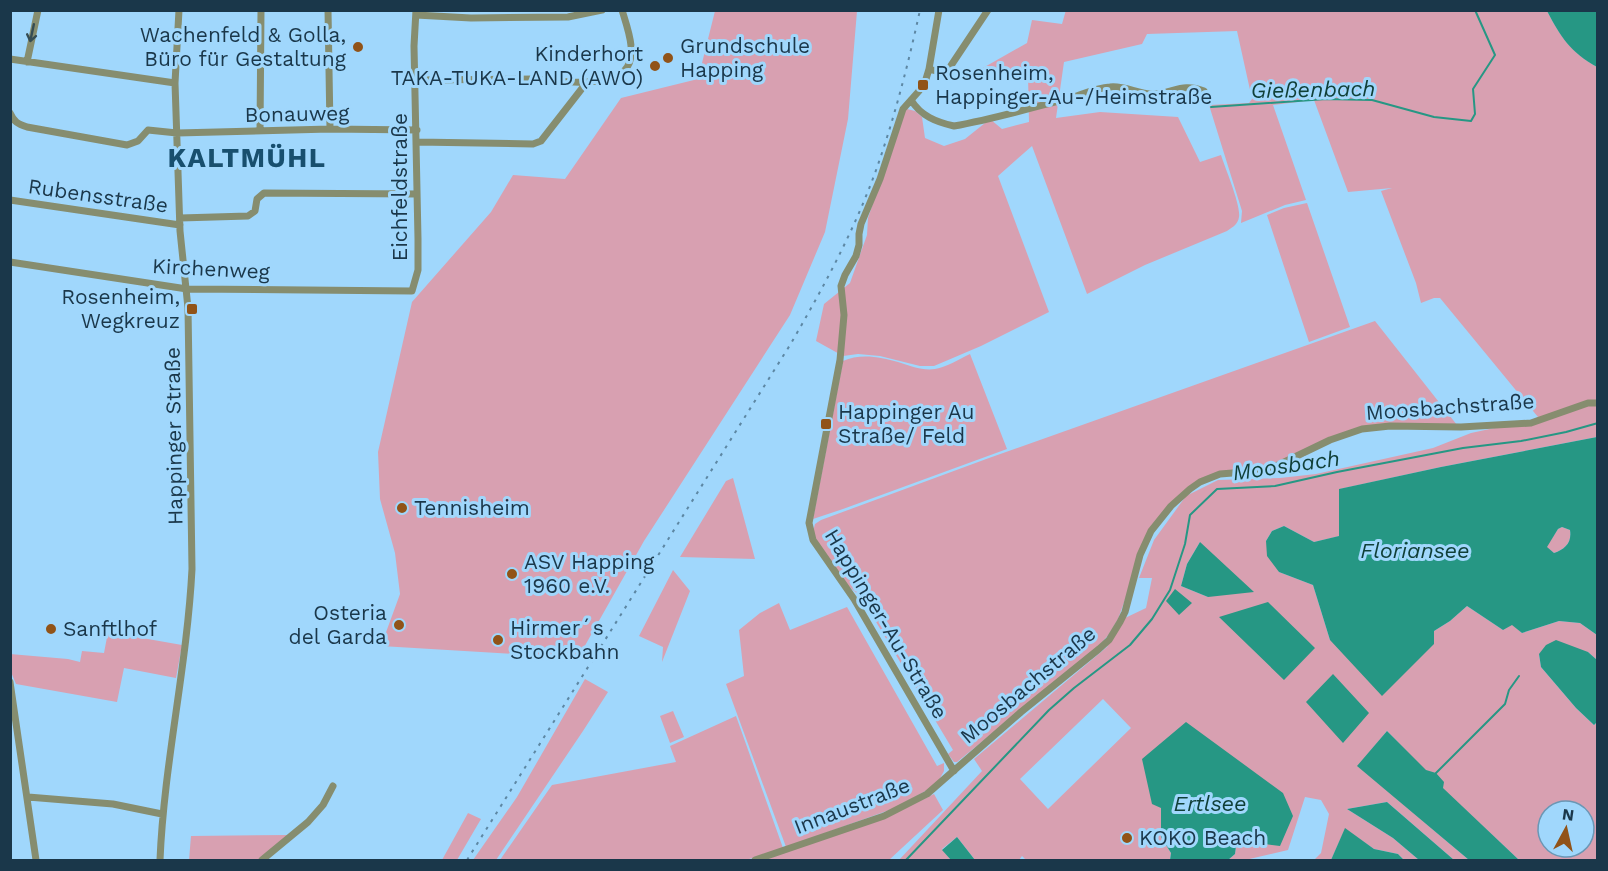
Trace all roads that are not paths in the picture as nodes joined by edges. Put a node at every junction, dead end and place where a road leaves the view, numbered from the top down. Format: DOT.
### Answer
graph roads {
  1 [pos="38,10"];
  2 [pos="179,10"];
  3 [pos="261,10"];
  4 [pos="328,10"];
  5 [pos="602,10"];
  6 [pos="622,10"];
  7 [pos="939,10"];
  8 [pos="988,10"];
  9 [pos="416,13"];
  10 [pos="10,59"];
  11 [pos="27,62"];
  12 [pos="929,69"];
  13 [pos="416,80"];
  14 [pos="587,82"];
  15 [pos="175,83"];
  16 [pos="1204,91"];
  17 [pos="911,100"];
  18 [pos="10,113"];
  19 [pos="330,129"];
  20 [pos="417,130"];
  21 [pos="260,131"];
  22 [pos="177,133"];
  23 [pos="417,142"];
  24 [pos="417,194"];
  25 [pos="10,200"];
  26 [pos="180,221"];
  27 [pos="10,262"];
  28 [pos="187,289"];
  29 [pos="412,291"];
  30 [pos="1598,403"];
  31 [pos="10,682"];
  32 [pos="954,771"];
  33 [pos="333,786"];
  34 [pos="28,797"];
  35 [pos="162,814"];
  36 [pos="36,861"];
  37 [pos="160,861"];
  38 [pos="262,861"];
  39 [pos="754,861"];
  1 -- 11 [label="street, one-way"];
  2 -- 15 [label="street, Happinger Straße"];
  3 -- 21 [label="street"];
  4 -- 19 [label="street"];
  5 -- 9 [label="street"];
  6 -- 14 [label="street"];
  7 -- 12 [label="street, Happinger-Au-Straße"];
  8 -- 12 [label="street"];
  9 -- 13 [label="street, Eichfeldstraße"];
  10 -- 11 [label="street"];
  11 -- 15 [label="street"];
  12 -- 17 [label="street, Happinger-Au-Straße"];
  13 -- 14 [label="street"];
  13 -- 20 [label="street, Eichfeldstraße"];
  14 -- 23 [label="street"];
  15 -- 22 [label="street, Happinger Straße"];
  16 -- 17 [label="street"];
  17 -- 32 [label="street, Happinger-Au-Straße"];
  18 -- 22 [label="street, Bonauweg"];
  19 -- 20 [label="street, Bonauweg"];
  19 -- 21 [label="street, Bonauweg"];
  20 -- 23 [label="street, Eichfeldstraße"];
  21 -- 22 [label="street, Bonauweg"];
  22 -- 26 [label="street, Happinger Straße"];
  23 -- 24 [label="street, Eichfeldstraße"];
  24 -- 26 [label="street, Rubensstraße"];
  24 -- 29 [label="street, Eichfeldstraße"];
  25 -- 26 [label="street, Rubensstraße"];
  26 -- 28 [label="street, Happinger Straße"];
  27 -- 28 [label="street, Kirchenweg"];
  28 -- 29 [label="street, Kirchenweg"];
  28 -- 35 [label="street, Happinger Straße"];
  30 -- 32 [label="street, Moosbachstraße"];
  31 -- 34 [label="street"];
  32 -- 39 [label="street, Innaustraße"];
  33 -- 38 [label="street"];
  34 -- 35 [label="street"];
  34 -- 36 [label="street"];
  35 -- 37 [label="street, Happinger Straße"];
}
